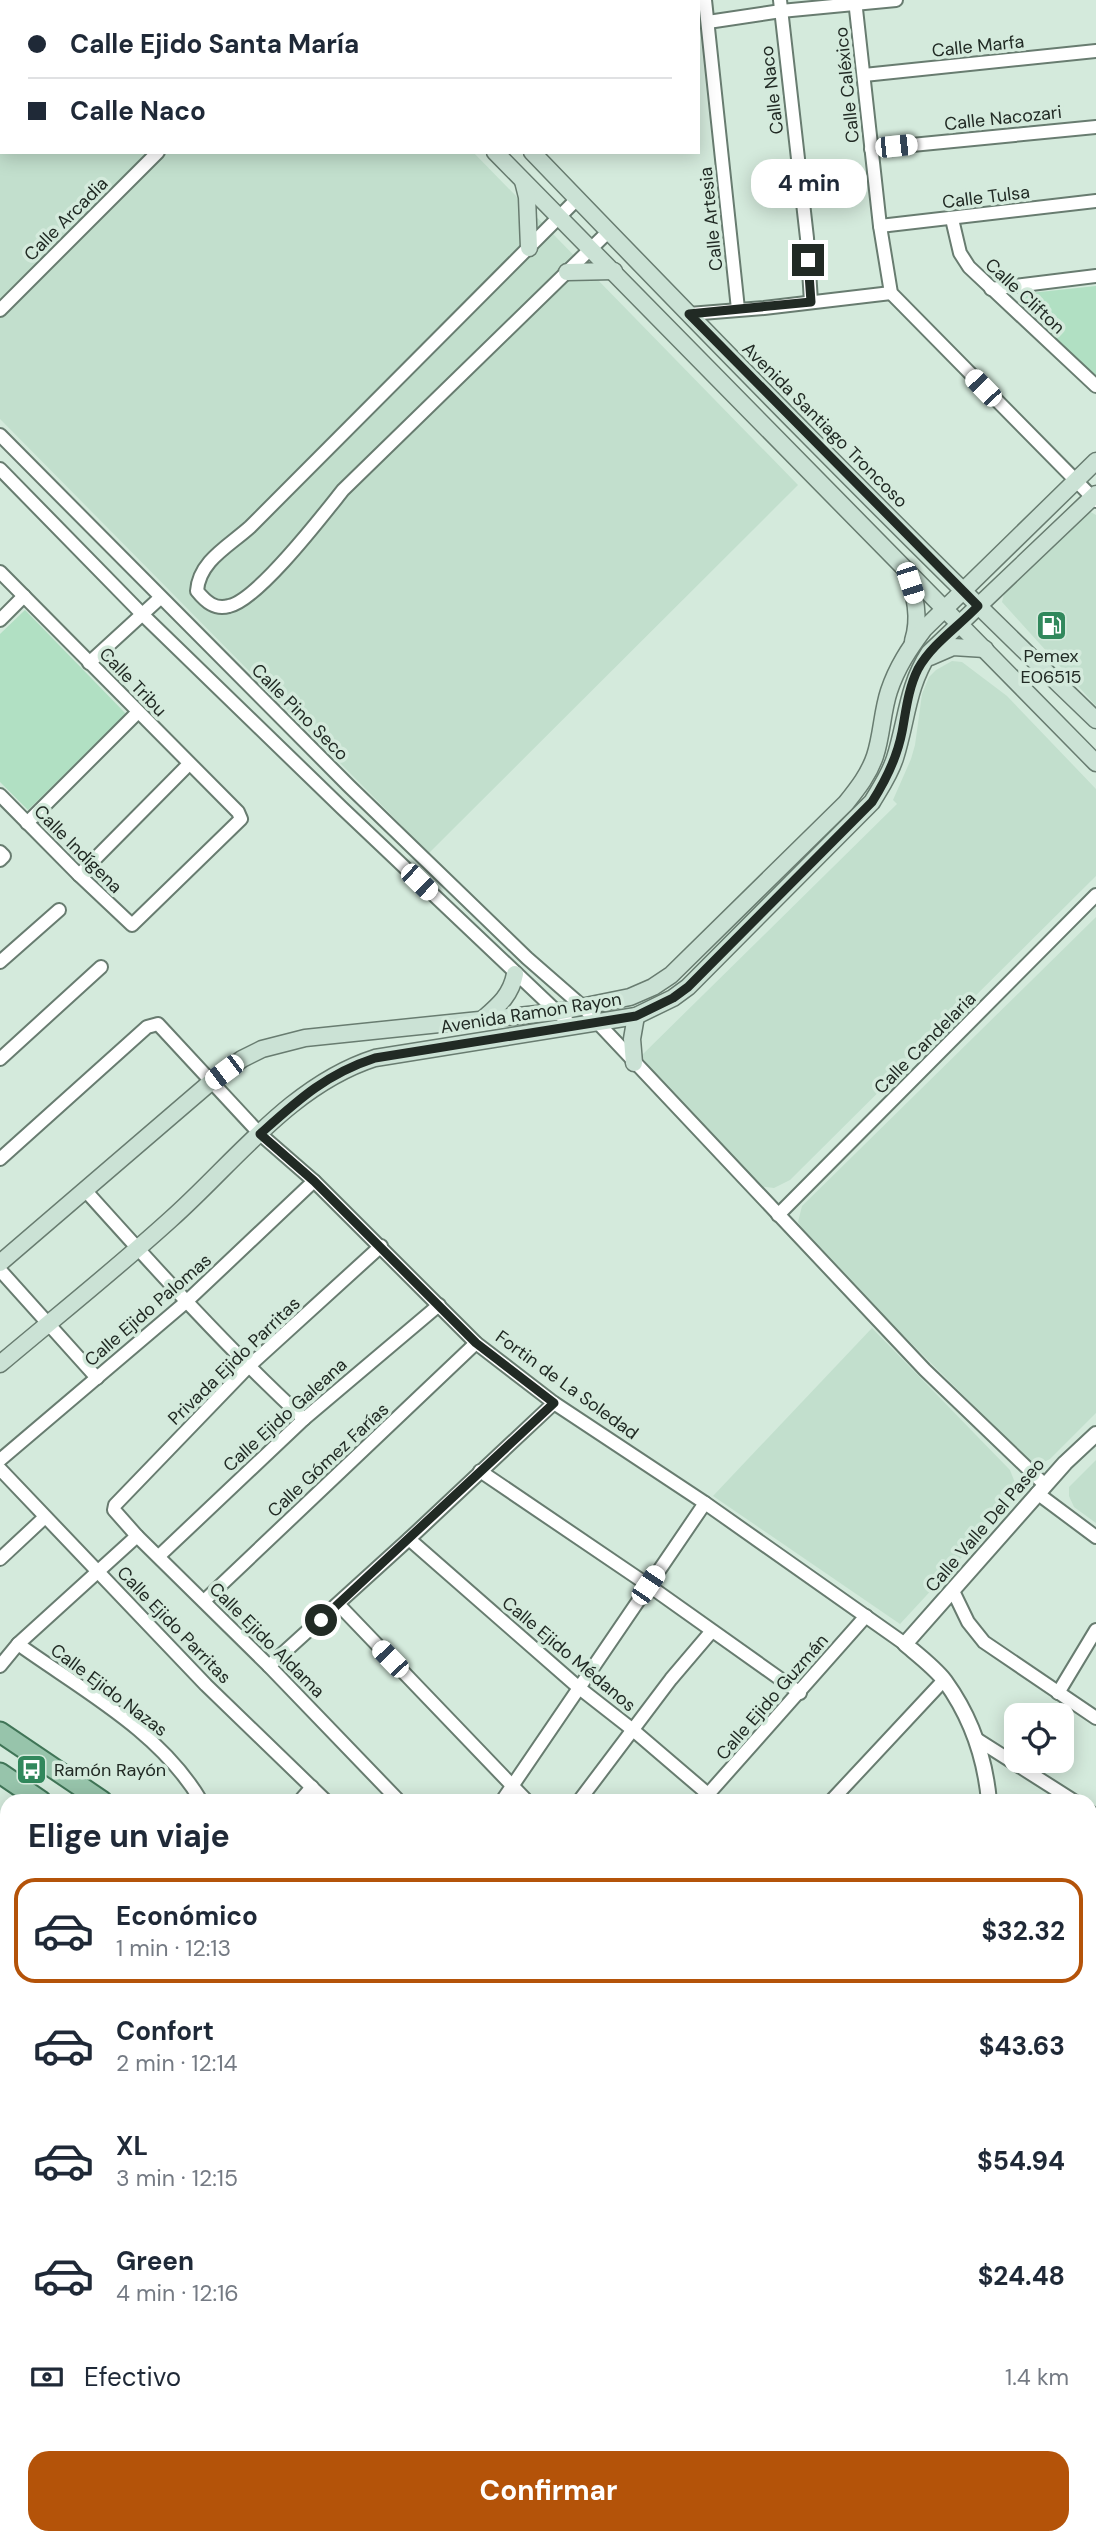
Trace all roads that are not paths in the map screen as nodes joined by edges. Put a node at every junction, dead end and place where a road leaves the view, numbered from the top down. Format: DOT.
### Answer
graph roads {
  1 [pos="705,0"];
  2 [pos="896,0"];
  3 [pos="856,2"];
  4 [pos="781,6"];
  5 [pos="708,22"];
  6 [pos="1096,51"];
  7 [pos="864,75"];
  8 [pos="1096,127"];
  9 [pos="872,149"];
  10 [pos="156,154"];
  11 [pos="497,154"];
  12 [pos="534,154"];
  13 [pos="523,181"];
  14 [pos="578,200"];
  15 [pos="1096,201"];
  16 [pos="560,217"];
  17 [pos="952,219"];
  18 [pos="880,226"];
  19 [pos="609,232"];
  20 [pos="529,248"];
  21 [pos="591,248"];
  22 [pos="614,271"];
  23 [pos="567,272"];
  24 [pos="1096,276"];
  25 [pos="991,289"];
  26 [pos="891,293"];
  27 [pos="811,302"];
  28 [pos="738,309"];
  29 [pos="0,310"];
  30 [pos="689,314"];
  31 [pos="1096,386"];
  32 [pos="0,436"];
  33 [pos="1096,461"];
  34 [pos="0,469"];
  35 [pos="1076,481"];
  36 [pos="1095,498"];
  37 [pos="906,568"];
  38 [pos="0,572"];
  39 [pos="962,590"];
  40 [pos="24,596"];
  41 [pos="160,598"];
  42 [pos="978,606"];
  43 [pos="944,608"];
  44 [pos="142,614"];
  45 [pos="0,620"];
  46 [pos="961,624"];
  47 [pos="912,645"];
  48 [pos="985,649"];
  49 [pos="925,659"];
  50 [pos="89,663"];
  51 [pos="138,712"];
  52 [pos="1096,720"];
  53 [pos="1096,763"];
  54 [pos="189,764"];
  55 [pos="0,795"];
  56 [pos="27,823"];
  57 [pos="79,875"];
  58 [pos="1096,895"];
  59 [pos="59,910"];
  60 [pos="132,925"];
  61 [pos="0,962"];
  62 [pos="101,967"];
  63 [pos="515,974"];
  64 [pos="582,1006"];
  65 [pos="555,1012"];
  66 [pos="636,1016"];
  67 [pos="483,1019"];
  68 [pos="596,1022"];
  69 [pos="573,1027"];
  70 [pos="0,1059"];
  71 [pos="634,1063"];
  72 [pos="212,1081"];
  73 [pos="260,1134"];
  74 [pos="0,1159"];
  75 [pos="314,1181"];
  76 [pos="85,1190"];
  77 [pos="778,1215"];
  78 [pos="381,1246"];
  79 [pos="138,1248"];
  80 [pos="0,1264"];
  81 [pos="0,1270"];
  82 [pos="186,1302"];
  83 [pos="439,1305"];
  84 [pos="48,1324"];
  85 [pos="476,1343"];
  86 [pos="0,1364"];
  87 [pos="248,1367"];
  88 [pos="97,1378"];
  89 [pos="554,1403"];
  90 [pos="304,1419"];
  91 [pos="1096,1434"];
  92 [pos="0,1460"];
  93 [pos="0,1469"];
  94 [pos="480,1471"];
  95 [pos="1041,1489"];
  96 [pos="705,1503"];
  97 [pos="115,1504"];
  98 [pos="45,1517"];
  99 [pos="137,1536"];
  100 [pos="1096,1537"];
  101 [pos="409,1539"];
  102 [pos="159,1556"];
  103 [pos="0,1559"];
  104 [pos="99,1571"];
  105 [pos="648,1585"];
  106 [pos="953,1591"];
  107 [pos="204,1601"];
  108 [pos="338,1604"];
  109 [pos="866,1616"];
  110 [pos="1096,1630"];
  111 [pos="711,1632"];
  112 [pos="18,1644"];
  113 [pos="905,1644"];
  114 [pos="0,1666"];
  115 [pos="270,1666"];
  116 [pos="944,1680"];
  117 [pos="578,1688"];
  118 [pos="800,1693"];
  119 [pos="1058,1693"];
  120 [pos="1096,1718"];
  121 [pos="633,1730"];
  122 [pos="0,1732"];
  123 [pos="978,1740"];
  124 [pos="0,1773"];
  125 [pos="312,1787"];
  126 [pos="513,1787"];
  127 [pos="31,1794"];
  128 [pos="92,1794"];
  129 [pos="197,1794"];
  130 [pos="306,1794"];
  131 [pos="319,1794"];
  132 [pos="392,1794"];
  133 [pos="508,1794"];
  134 [pos="520,1794"];
  135 [pos="584,1794"];
  136 [pos="702,1794"];
  137 [pos="710,1794"];
  138 [pos="838,1794"];
  139 [pos="988,1794"];
  140 [pos="1063,1794"];
  1 -- 5 [label="street, Calle Artesia"];
  2 -- 3 [label="street"];
  3 -- 4 [label="street"];
  3 -- 7 [label="street, Calle Caléxico"];
  4 -- 5 [label="street"];
  4 -- 27 [label="street, Calle Naco"];
  5 -- 28 [label="street, Calle Artesia"];
  6 -- 7 [label="street, Calle Marfa"];
  7 -- 9 [label="street, Calle Caléxico"];
  8 -- 9 [label="street, Calle Nacozari"];
  9 -- 18 [label="street, Calle Caléxico"];
  10 -- 29 [label="street, Calle Arcadia"];
  11 -- 13 [label="main road"];
  12 -- 14 [label="main road, Avenida Santiago Troncoso"];
  13 -- 16 [label="main road"];
  13 -- 20 [label="main road"];
  14 -- 16 [label="street"];
  14 -- 19 [label="main road, Avenida Santiago Troncoso"];
  15 -- 17 [label="street, Calle Tulsa"];
  16 -- 20 [label="street"];
  16 -- 21 [label="main road"];
  17 -- 18 [label="street, Calle Tulsa"];
  17 -- 25 [label="street, Calle Clifton"];
  18 -- 26 [label="street, Calle Caléxico"];
  19 -- 21 [label="street"];
  19 -- 30 [label="main road, Avenida Santiago Troncoso"];
  20 -- 23 [label="street"];
  21 -- 22 [label="main road"];
  21 -- 23 [label="street"];
  22 -- 23 [label="main road"];
  22 -- 37 [label="main road"];
  24 -- 25 [label="street"];
  25 -- 31 [label="street, Calle Clifton"];
  26 -- 27 [label="street"];
  26 -- 35 [label="street"];
  27 -- 28 [label="street"];
  28 -- 30 [label="street"];
  30 -- 39 [label="main road, Avenida Santiago Troncoso"];
  32 -- 41 [label="street, Calle Pino Seco"];
  33 -- 35 [label="main road, Avenida Ramon Rayon"];
  34 -- 44 [label="street"];
  35 -- 36 [label="street"];
  35 -- 39 [label="main road, Avenida Ramon Rayon"];
  36 -- 42 [label="main road, Avenida Ramon Rayon"];
  37 -- 43 [label="main road"];
  37 -- 47 [label="main road"];
  38 -- 40 [label="street, Calle Tribu"];
  39 -- 42 [label="main road, Avenida Santiago Troncoso"];
  39 -- 43 [label="main road, Avenida Ramon Rayon"];
  40 -- 45 [label="street"];
  40 -- 50 [label="street, Calle Tribu"];
  41 -- 44 [label="street"];
  41 -- 64 [label="street, Calle Pino Seco"];
  42 -- 46 [label="main road, Avenida Ramon Rayon"];
  42 -- 52 [label="main road, Avenida Santiago Troncoso"];
  43 -- 46 [label="main road"];
  43 -- 47 [label="main road, Avenida Ramon Rayon"];
  44 -- 50 [label="street"];
  44 -- 63 [label="street"];
  46 -- 48 [label="main road"];
  46 -- 49 [label="main road, Avenida Ramon Rayon"];
  47 -- 64 [label="main road, Avenida Ramon Rayon"];
  48 -- 49 [label="main road"];
  48 -- 53 [label="main road"];
  49 -- 66 [label="main road, Avenida Ramon Rayon"];
  50 -- 51 [label="street, Calle Tribu"];
  51 -- 54 [label="street, Calle Tribu"];
  51 -- 56 [label="street"];
  54 -- 57 [label="street"];
  54 -- 60 [label="street, Calle Tribu"];
  55 -- 56 [label="street, Calle Indígena"];
  56 -- 57 [label="street, Calle Indígena"];
  57 -- 60 [label="street, Calle Indígena"];
  58 -- 77 [label="street, Calle Candelaria"];
  59 -- 61 [label="street"];
  62 -- 70 [label="street"];
  63 -- 65 [label="street"];
  63 -- 67 [label="main road"];
  64 -- 65 [label="main road, Avenida Ramon Rayon"];
  64 -- 68 [label="street, Calle Pino Seco"];
  65 -- 67 [label="main road, Avenida Ramon Rayon"];
  65 -- 69 [label="street"];
  66 -- 68 [label="main road, Avenida Ramon Rayon"];
  66 -- 71 [label="main road"];
  67 -- 72 [label="main road, Avenida Ramon Rayon"];
  68 -- 69 [label="main road, Avenida Ramon Rayon"];
  68 -- 71 [label="street, Calle Pino Seco"];
  69 -- 73 [label="main road, Avenida Ramon Rayon"];
  71 -- 77 [label="street, Calle Pino Seco"];
  72 -- 73 [label="street, Fortin de La Soledad"];
  72 -- 74 [label="street, Fortin de La Soledad"];
  72 -- 76 [label="main road, Avenida Ramon Rayon"];
  73 -- 75 [label="street, Fortin de La Soledad"];
  73 -- 79 [label="main road, Avenida Ramon Rayon"];
  75 -- 78 [label="street, Fortin de La Soledad"];
  75 -- 82 [label="street, Calle Ejido Palomas"];
  76 -- 79 [label="street"];
  76 -- 80 [label="main road, Avenida Ramon Rayon"];
  77 -- 95 [label="street, Calle Pino Seco"];
  78 -- 83 [label="street, Fortin de La Soledad"];
  78 -- 87 [label="street, Privada Ejido Parritas"];
  79 -- 82 [label="street"];
  79 -- 84 [label="main road, Avenida Ramon Rayon"];
  81 -- 84 [label="street"];
  82 -- 87 [label="street"];
  82 -- 88 [label="street, Calle Ejido Palomas"];
  83 -- 85 [label="street, Fortin de La Soledad"];
  83 -- 90 [label="street, Calle Ejido Galeana"];
  84 -- 86 [label="main road, Avenida Ramon Rayon"];
  84 -- 88 [label="street"];
  85 -- 89 [label="street, Fortin de La Soledad"];
  85 -- 107 [label="street, Calle Gómez Farías"];
  87 -- 90 [label="street"];
  87 -- 97 [label="street, Privada Ejido Parritas"];
  88 -- 92 [label="street, Calle Ejido Palomas"];
  89 -- 94 [label="street"];
  89 -- 96 [label="street, Fortin de La Soledad"];
  90 -- 102 [label="street, Calle Ejido Galeana"];
  91 -- 95 [label="street, Calle Valle Del Paseo"];
  93 -- 98 [label="street, Calle Ejido Parritas"];
  94 -- 101 [label="street"];
  94 -- 105 [label="street"];
  95 -- 100 [label="street, Calle Pino Seco"];
  95 -- 106 [label="street, Calle Valle Del Paseo"];
  96 -- 105 [label="street"];
  96 -- 109 [label="street, Fortin de La Soledad"];
  97 -- 99 [label="street, Calle Ejido Aldama"];
  98 -- 103 [label="street"];
  98 -- 104 [label="street, Calle Ejido Parritas"];
  99 -- 102 [label="street, Calle Ejido Aldama"];
  99 -- 104 [label="street"];
  101 -- 108 [label="street"];
  101 -- 117 [label="street, Calle Ejido Médanos"];
  102 -- 107 [label="street, Calle Ejido Aldama"];
  104 -- 112 [label="street"];
  104 -- 125 [label="street, Calle Ejido Parritas"];
  105 -- 111 [label="street"];
  105 -- 117 [label="street"];
  106 -- 113 [label="street, Calle Valle Del Paseo"];
  106 -- 119 [label="street"];
  107 -- 115 [label="street, Calle Ejido Aldama"];
  108 -- 115 [label="street"];
  108 -- 126 [label="street"];
  109 -- 113 [label="street, Fortin de La Soledad"];
  109 -- 118 [label="street, Calle Ejido Guzmán"];
  110 -- 119 [label="street"];
  111 -- 118 [label="street"];
  111 -- 121 [label="street"];
  112 -- 114 [label="street"];
  112 -- 129 [label="street, Calle Ejido Nazas"];
  113 -- 116 [label="street, Fortin de La Soledad"];
  115 -- 132 [label="street, Calle Ejido Aldama"];
  116 -- 123 [label="street, Fortin de La Soledad"];
  116 -- 138 [label="street"];
  117 -- 121 [label="street, Calle Ejido Médanos"];
  117 -- 126 [label="street"];
  118 -- 137 [label="street, Calle Ejido Guzmán"];
  119 -- 120 [label="street"];
  121 -- 135 [label="street"];
  121 -- 136 [label="street, Calle Ejido Médanos"];
  122 -- 128 [label="main road"];
  123 -- 139 [label="street, Fortin de La Soledad"];
  123 -- 140 [label="street"];
  124 -- 127 [label="main road"];
  125 -- 130 [label="street"];
  125 -- 131 [label="street, Calle Ejido Parritas"];
  126 -- 133 [label="street"];
  126 -- 134 [label="street"];
}
